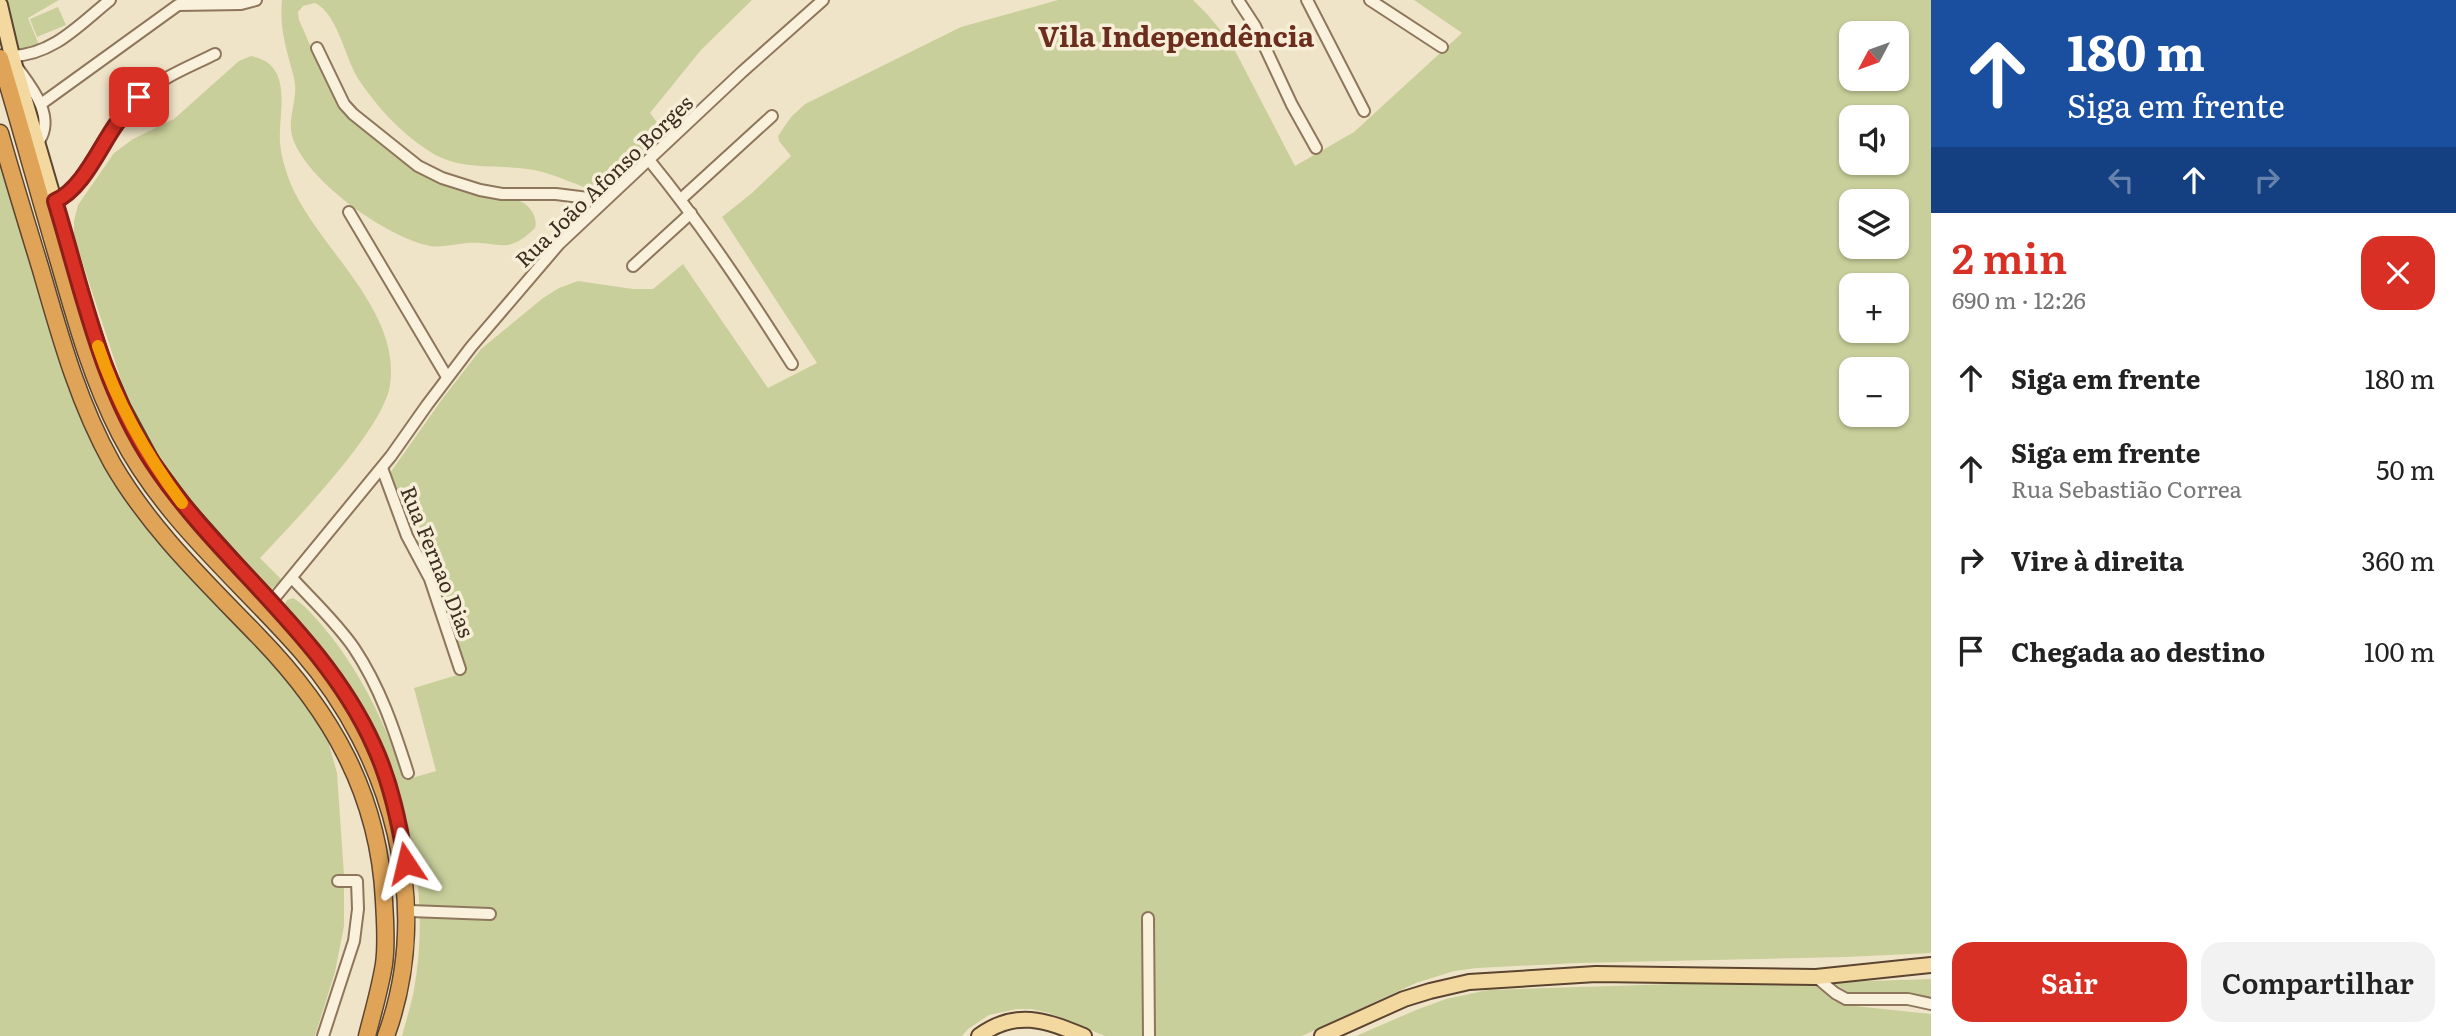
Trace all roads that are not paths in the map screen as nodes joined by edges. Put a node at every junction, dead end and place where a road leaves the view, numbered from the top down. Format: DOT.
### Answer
graph roads {
  1 [pos="110,0"];
  2 [pos="256,0"];
  3 [pos="823,0"];
  4 [pos="1238,0"];
  5 [pos="1307,0"];
  6 [pos="1370,0"];
  7 [pos="0,5"];
  8 [pos="1442,47"];
  9 [pos="317,48"];
  10 [pos="215,54"];
  11 [pos="9,59"];
  12 [pos="41,104"];
  13 [pos="1364,111"];
  14 [pos="772,116"];
  15 [pos="1,138"];
  16 [pos="39,141"];
  17 [pos="1316,148"];
  18 [pos="649,160"];
  19 [pos="681,199"];
  20 [pos="55,201"];
  21 [pos="604,201"];
  22 [pos="349,212"];
  23 [pos="691,213"];
  24 [pos="633,266"];
  25 [pos="792,364"];
  26 [pos="447,377"];
  27 [pos="382,468"];
  28 [pos="292,578"];
  29 [pos="272,601"];
  30 [pos="315,653"];
  31 [pos="460,669"];
  32 [pos="408,773"];
  33 [pos="338,881"];
  34 [pos="410,911"];
  35 [pos="490,914"];
  36 [pos="1148,918"];
  37 [pos="1931,965"];
  38 [pos="1816,977"];
  39 [pos="1931,1004"];
  40 [pos="323,1036"];
  41 [pos="367,1036"];
  42 [pos="386,1036"];
  43 [pos="392,1036"];
  44 [pos="979,1036"];
  45 [pos="1084,1036"];
  46 [pos="1149,1036"];
  47 [pos="1322,1036"];
  1 -- 11 [label="street"];
  2 -- 12 [label="street"];
  3 -- 18 [label="street, Rua João Afonso Borges"];
  4 -- 17 [label="street"];
  5 -- 13 [label="street"];
  6 -- 8 [label="street"];
  7 -- 11 [label="main road"];
  9 -- 21 [label="street"];
  10 -- 20 [label="street"];
  11 -- 12 [label="street"];
  11 -- 16 [label="main road"];
  11 -- 42 [label="highway"];
  12 -- 16 [label="street"];
  14 -- 19 [label="street"];
  15 -- 41 [label="highway"];
  16 -- 20 [label="main road"];
  18 -- 19 [label="street"];
  18 -- 21 [label="street, Rua João Afonso Borges"];
  19 -- 23 [label="street"];
  20 -- 29 [label="main road"];
  21 -- 26 [label="street, Rua João Afonso Borges"];
  22 -- 26 [label="street"];
  23 -- 24 [label="street"];
  23 -- 25 [label="street"];
  26 -- 27 [label="street, Rua João Afonso Borges"];
  27 -- 28 [label="street, Rua João Afonso Borges"];
  27 -- 31 [label="street, Rua Fernao Dias"];
  28 -- 29 [label="street, Rua João Afonso Borges"];
  28 -- 32 [label="street"];
  29 -- 30 [label="main road"];
  30 -- 34 [label="highway"];
  33 -- 40 [label="street"];
  34 -- 35 [label="street"];
  34 -- 43 [label="highway"];
  36 -- 46 [label="street"];
  37 -- 38 [label="main road"];
  38 -- 39 [label="street"];
  38 -- 47 [label="main road"];
  44 -- 45 [label="main road"];
}
